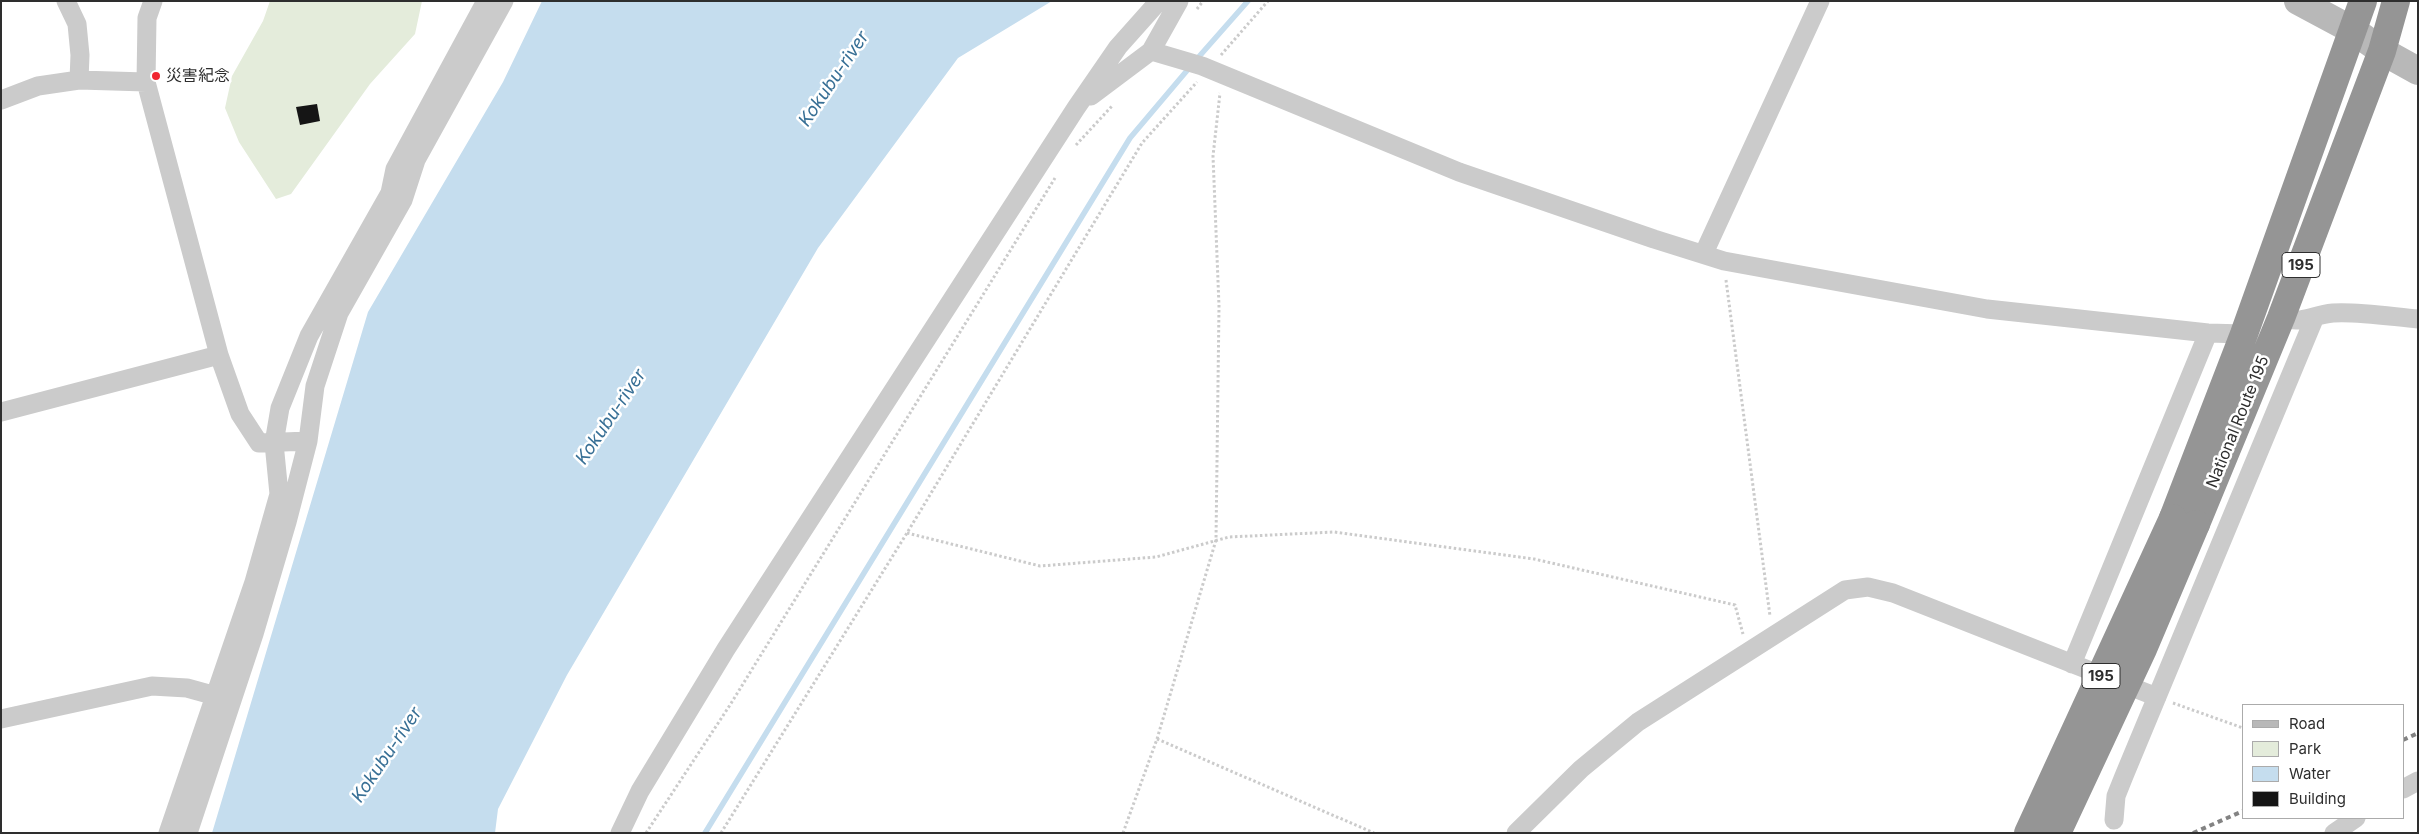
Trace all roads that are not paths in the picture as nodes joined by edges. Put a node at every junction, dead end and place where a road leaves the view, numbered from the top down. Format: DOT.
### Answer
graph roads {
  1 [pos="66,1"];
  2 [pos="153,1"];
  3 [pos="486,1"];
  4 [pos="504,1"];
  5 [pos="1160,1"];
  6 [pos="1179,1"];
  7 [pos="1820,1"];
  8 [pos="2298,1"];
  9 [pos="2363,1"];
  10 [pos="2396,1"];
  11 [pos="2354,31"];
  12 [pos="2382,51"];
  13 [pos="1160,54"];
  14 [pos="2418,71"];
  15 [pos="79,80"];
  16 [pos="146,82"];
  17 [pos="1,100"];
  18 [pos="1076,108"];
  19 [pos="1704,253"];
  20 [pos="2280,318"];
  21 [pos="2314,319"];
  22 [pos="2418,319"];
  23 [pos="2208,333"];
  24 [pos="2244,334"];
  25 [pos="219,355"];
  26 [pos="1,412"];
  27 [pos="308,441"];
  28 [pos="274,443"];
  29 [pos="2184,521"];
  30 [pos="2072,664"];
  31 [pos="216,696"];
  32 [pos="2157,697"];
  33 [pos="1,719"];
  34 [pos="2418,781"];
  35 [pos="2404,788"];
  36 [pos="2355,819"];
  37 [pos="2114,820"];
  38 [pos="168,833"];
  39 [pos="188,833"];
  40 [pos="620,833"];
  41 [pos="1516,833"];
  42 [pos="2028,833"];
  43 [pos="2057,833"];
  44 [pos="2334,833"];
  1 -- 15 [label="street"];
  2 -- 16 [label="street"];
  3 -- 28 [label="street"];
  4 -- 27 [label="street"];
  5 -- 18 [label="street"];
  6 -- 13 [label="street"];
  7 -- 19 [label="street"];
  8 -- 11 [label="street"];
  9 -- 11 [label="highway, National Route 195 / 195"];
  10 -- 12 [label="highway, National Route 195 / 195"];
  11 -- 12 [label="street"];
  11 -- 24 [label="highway, National Route 195 / 195"];
  12 -- 14 [label="street"];
  12 -- 20 [label="highway, National Route 195 / 195"];
  13 -- 18 [label="street"];
  13 -- 19 [label="street"];
  15 -- 16 [label="street"];
  15 -- 17 [label="street"];
  16 -- 25 [label="street"];
  18 -- 40 [label="street"];
  19 -- 23 [label="street"];
  20 -- 21 [label="street"];
  20 -- 29 [label="highway, National Route 195 / 195"];
  21 -- 22 [label="street"];
  21 -- 32 [label="street"];
  23 -- 24 [label="street"];
  23 -- 30 [label="street"];
  24 -- 29 [label="highway, National Route 195 / 195"];
  25 -- 26 [label="street"];
  25 -- 28 [label="street"];
  27 -- 28 [label="street"];
  27 -- 39 [label="street"];
  28 -- 31 [label="street"];
  29 -- 42 [label="highway, National Route 195 / 195, bridge"];
  29 -- 43 [label="highway, National Route 195 / 195, bridge"];
  30 -- 32 [label="street"];
  30 -- 41 [label="street"];
  31 -- 33 [label="street"];
  31 -- 38 [label="street"];
  32 -- 37 [label="street"];
  34 -- 35 [label="street"];
  36 -- 44 [label="street"];
}
